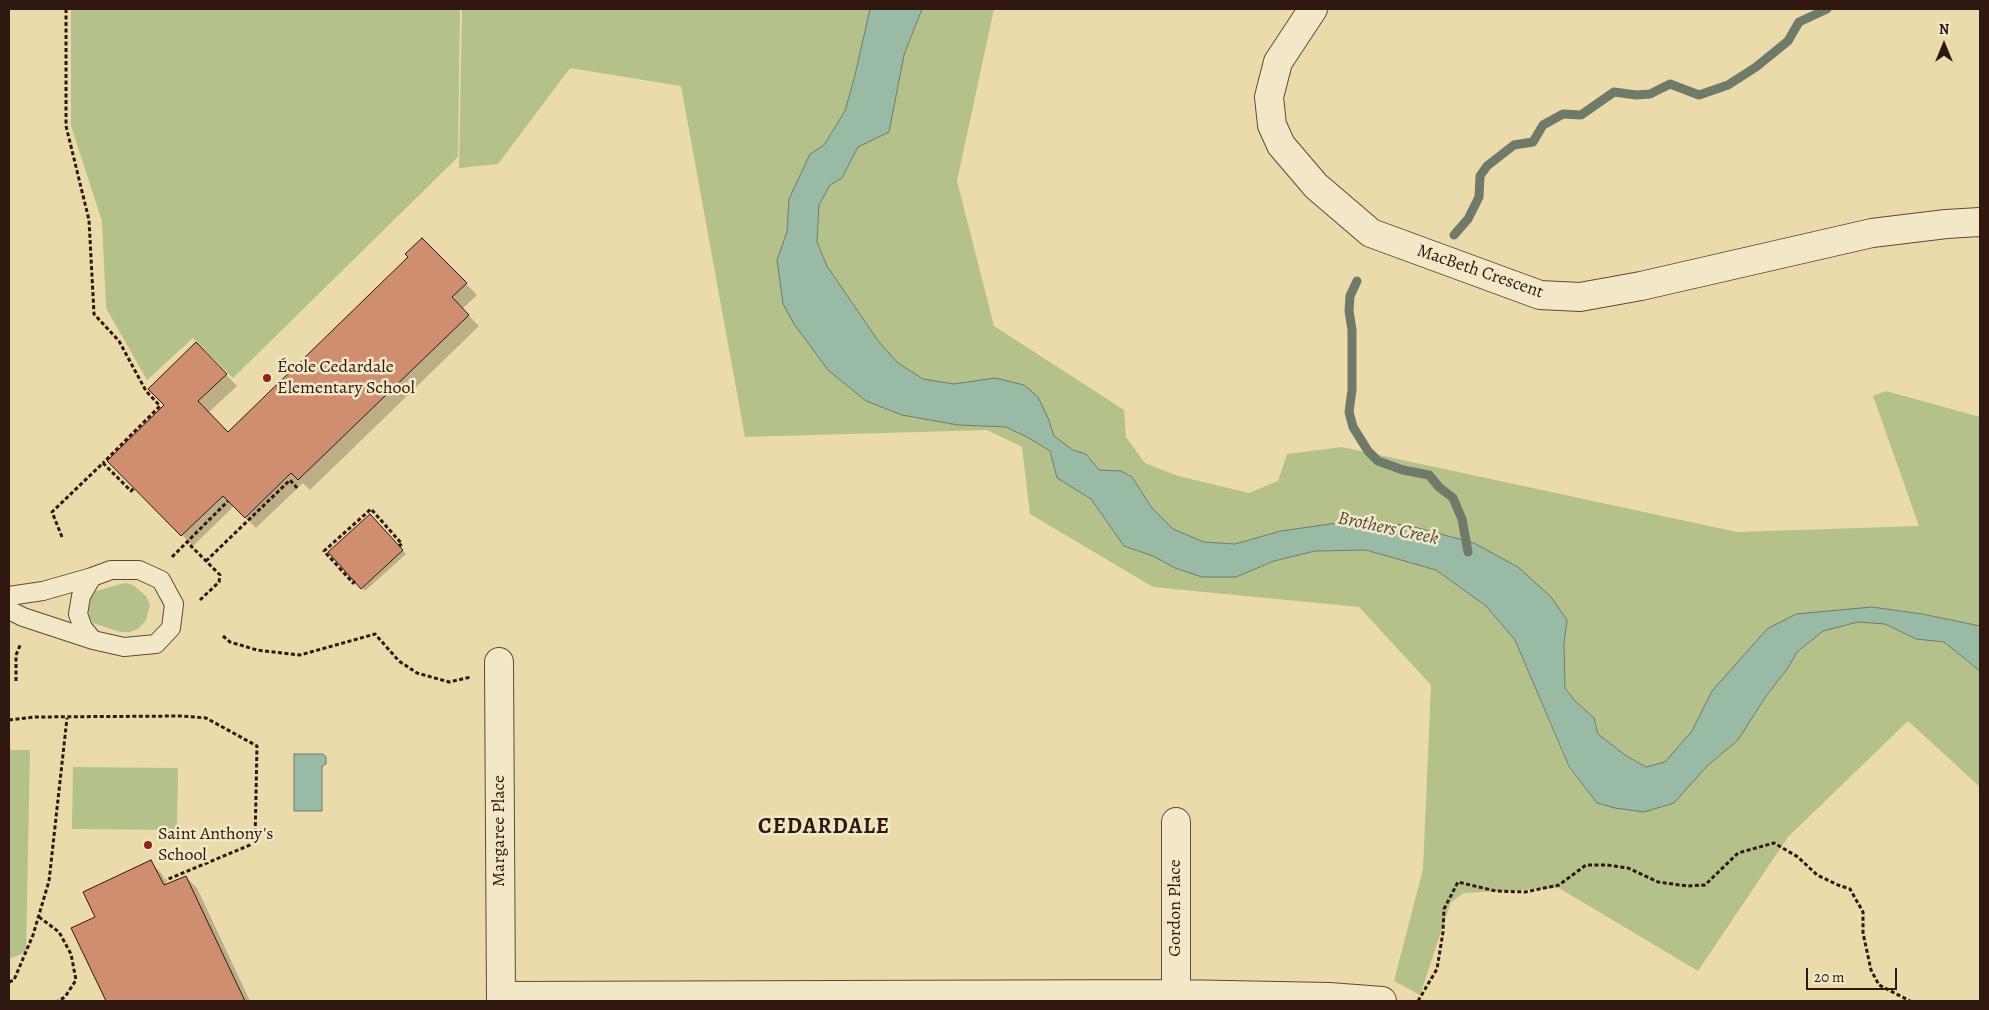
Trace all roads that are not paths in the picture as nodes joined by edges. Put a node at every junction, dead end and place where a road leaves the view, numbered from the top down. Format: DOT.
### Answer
graph roads {
  1 [pos="1313,9"];
  2 [pos="1980,222"];
  3 [pos="92,577"];
  4 [pos="9,596"];
  5 [pos="9,610"];
  6 [pos="92,640"];
  7 [pos="499,668"];
  8 [pos="1176,822"];
  9 [pos="1176,994"];
  10 [pos="501,999"];
  11 [pos="1382,1001"];
  1 -- 2 [label="street, MacBeth Crescent"];
  3 -- 4 [label="lane"];
  3 -- 6 [label="lane"];
  3 -- 6 [label="lane"];
  5 -- 6 [label="lane"];
  7 -- 10 [label="street, Margaree Place"];
  8 -- 9 [label="street, Gordon Place"];
  9 -- 10 [label="street"];
  9 -- 11 [label="street"];
}
